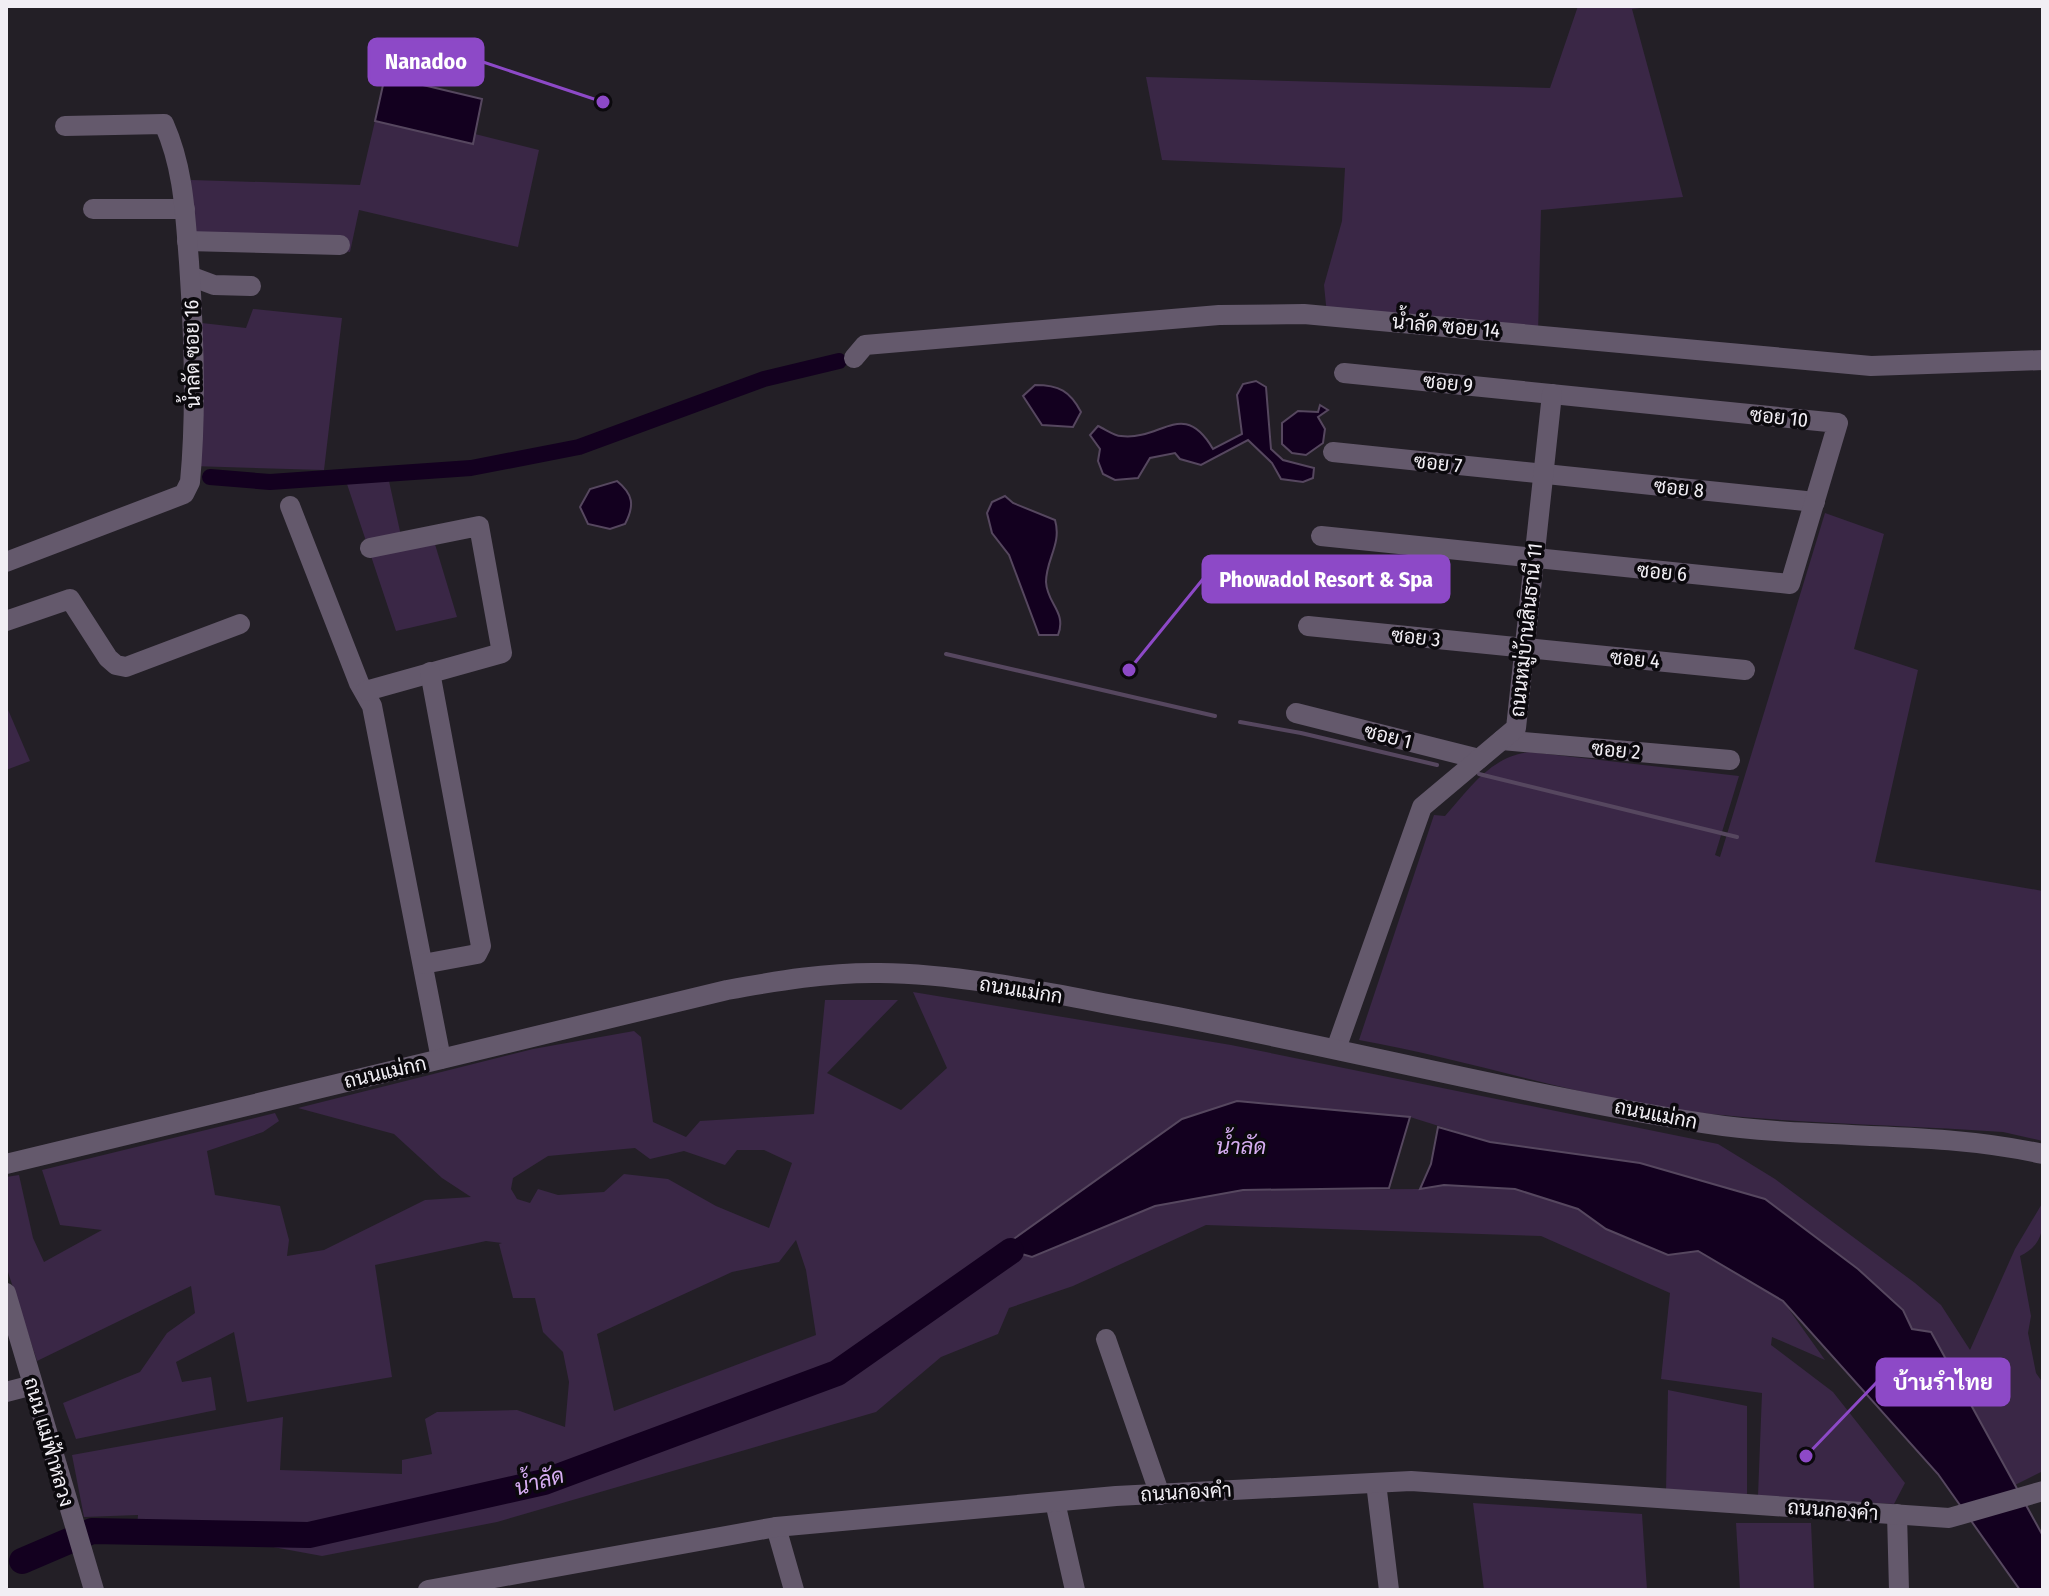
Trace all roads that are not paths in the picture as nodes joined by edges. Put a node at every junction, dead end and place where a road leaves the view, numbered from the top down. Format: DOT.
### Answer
graph roads {
  1 [pos="65,126"];
  2 [pos="93,209"];
  3 [pos="185,209"];
  4 [pos="187,241"];
  5 [pos="340,245"];
  6 [pos="190,276"];
  7 [pos="251,286"];
  8 [pos="854,358"];
  9 [pos="2043,360"];
  10 [pos="1344,373"];
  11 [pos="1552,394"];
  12 [pos="1333,452"];
  13 [pos="1543,474"];
  14 [pos="1815,502"];
  15 [pos="290,506"];
  16 [pos="1321,536"];
  17 [pos="370,548"];
  18 [pos="1534,560"];
  19 [pos="6,562"];
  20 [pos="1790,584"];
  21 [pos="6,621"];
  22 [pos="240,624"];
  23 [pos="1308,626"];
  24 [pos="1524,649"];
  25 [pos="1745,670"];
  26 [pos="430,672"];
  27 [pos="366,691"];
  28 [pos="1296,713"];
  29 [pos="1502,740"];
  30 [pos="1479,759"];
  31 [pos="1730,760"];
  32 [pos="423,964"];
  33 [pos="1336,1049"];
  34 [pos="441,1059"];
  35 [pos="2043,1154"];
  36 [pos="6,1164"];
  37 [pos="6,1293"];
  38 [pos="1106,1339"];
  39 [pos="33,1385"];
  40 [pos="6,1392"];
  41 [pos="1376,1483"];
  42 [pos="2043,1491"];
  43 [pos="1160,1495"];
  44 [pos="1055,1502"];
  45 [pos="1897,1514"];
  46 [pos="776,1527"];
  47 [pos="487,1584"];
  48 [pos="93,1587"];
  49 [pos="428,1590"];
  50 [pos="794,1590"];
  51 [pos="1075,1590"];
  52 [pos="1389,1590"];
  53 [pos="1899,1590"];
  1 -- 3 [label="street, น้ำลัด ซอย 16"];
  2 -- 3 [label="street"];
  3 -- 4 [label="street, น้ำลัด ซอย 16"];
  4 -- 5 [label="street"];
  4 -- 6 [label="street, น้ำลัด ซอย 16"];
  6 -- 7 [label="street"];
  6 -- 19 [label="street, น้ำลัด ซอย 16"];
  8 -- 9 [label="street, น้ำลัด ซอย 14"];
  10 -- 11 [label="street, ซอย 9"];
  11 -- 13 [label="street, ถนนหมู่บ้านสินธานี 11"];
  11 -- 14 [label="street, ซอย 10"];
  12 -- 13 [label="street, ซอย 7"];
  13 -- 14 [label="street, ซอย 8"];
  13 -- 18 [label="street, ถนนหมู่บ้านสินธานี 11"];
  14 -- 20 [label="street, ซอย 10"];
  15 -- 27 [label="street"];
  16 -- 18 [label="street, ซอย 6"];
  17 -- 26 [label="street"];
  18 -- 20 [label="street, ซอย 6"];
  18 -- 24 [label="street, ถนนหมู่บ้านสินธานี 11"];
  21 -- 22 [label="street"];
  23 -- 24 [label="street, ซอย 3"];
  24 -- 25 [label="street, ซอย 4"];
  24 -- 29 [label="street, ถนนหมู่บ้านสินธานี 11"];
  26 -- 27 [label="street"];
  26 -- 32 [label="street"];
  27 -- 32 [label="street"];
  28 -- 30 [label="street, ซอย 1"];
  29 -- 30 [label="street, ถนนหมู่บ้านสินธานี 11"];
  29 -- 31 [label="street, ซอย 2"];
  30 -- 33 [label="street, ถนนหมู่บ้านสินธานี 11"];
  32 -- 34 [label="street"];
  33 -- 34 [label="street, ถนนแม่กก"];
  33 -- 35 [label="street, ถนนแม่กก"];
  34 -- 36 [label="street, ถนนแม่กก"];
  37 -- 39 [label="street, ถนน แม่ฟ้าหลวง"];
  38 -- 43 [label="street"];
  39 -- 40 [label="street"];
  39 -- 48 [label="street, ถนน แม่ฟ้าหลวง"];
  41 -- 43 [label="street, ถนนกองคำ"];
  41 -- 45 [label="street, ถนนกองคำ"];
  41 -- 52 [label="street"];
  42 -- 45 [label="street, ถนนกองคำ"];
  43 -- 44 [label="street, ถนนกองคำ"];
  44 -- 46 [label="street, ถนนกองคำ"];
  44 -- 51 [label="street"];
  45 -- 53 [label="street"];
  46 -- 47 [label="street, ถนนกองคำ"];
  46 -- 50 [label="street"];
  47 -- 49 [label="street, ถนนกองคำ"];
}
